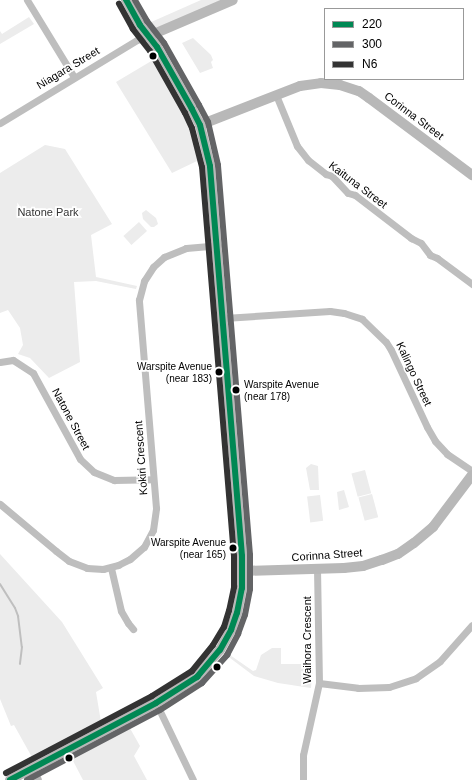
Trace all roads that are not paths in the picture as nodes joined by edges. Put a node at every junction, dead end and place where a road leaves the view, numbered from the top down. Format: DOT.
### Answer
graph roads {
  1 [pos="27,0"];
  2 [pos="126,0"];
  3 [pos="233,0"];
  4 [pos="149,36"];
  5 [pos="74,77"];
  6 [pos="276,95"];
  7 [pos="0,123"];
  8 [pos="200,126"];
  9 [pos="472,175"];
  10 [pos="218,244"];
  11 [pos="472,284"];
  12 [pos="224,318"];
  13 [pos="0,362"];
  14 [pos="472,471"];
  15 [pos="472,475"];
  16 [pos="153,479"];
  17 [pos="0,504"];
  18 [pos="111,568"];
  19 [pos="318,569"];
  20 [pos="242,571"];
  21 [pos="472,625"];
  22 [pos="133,629"];
  23 [pos="319,683"];
  24 [pos="156,703"];
  25 [pos="32,768"];
  26 [pos="10,780"];
  27 [pos="37,780"];
  28 [pos="193,780"];
  29 [pos="303,780"];
  1 -- 5 [label="street"];
  2 -- 4 [label="main road"];
  3 -- 4 [label="main road"];
  4 -- 5 [label="street, Niagara Street"];
  4 -- 8 [label="main road"];
  5 -- 7 [label="street, Niagara Street"];
  6 -- 8 [label="main road, Corinna Street"];
  6 -- 9 [label="main road, Corinna Street"];
  6 -- 11 [label="street, Kaituna Street"];
  8 -- 10 [label="main road"];
  10 -- 12 [label="main road"];
  10 -- 16 [label="street, Kokiri Crescent"];
  12 -- 14 [label="street, Kalingo Street"];
  12 -- 20 [label="main road"];
  13 -- 16 [label="street, Natone Street"];
  15 -- 19 [label="main road, Corinna Street"];
  16 -- 18 [label="street, Kokiri Crescent"];
  17 -- 18 [label="street, Kokiri Crescent"];
  18 -- 22 [label="street"];
  19 -- 20 [label="main road, Corinna Street"];
  19 -- 23 [label="street, Waihora Crescent"];
  20 -- 24 [label="main road"];
  21 -- 23 [label="street"];
  23 -- 29 [label="street, Waihora Crescent"];
  24 -- 25 [label="main road"];
  24 -- 28 [label="street"];
  25 -- 26 [label="main road"];
  25 -- 27 [label="main road"];
}
